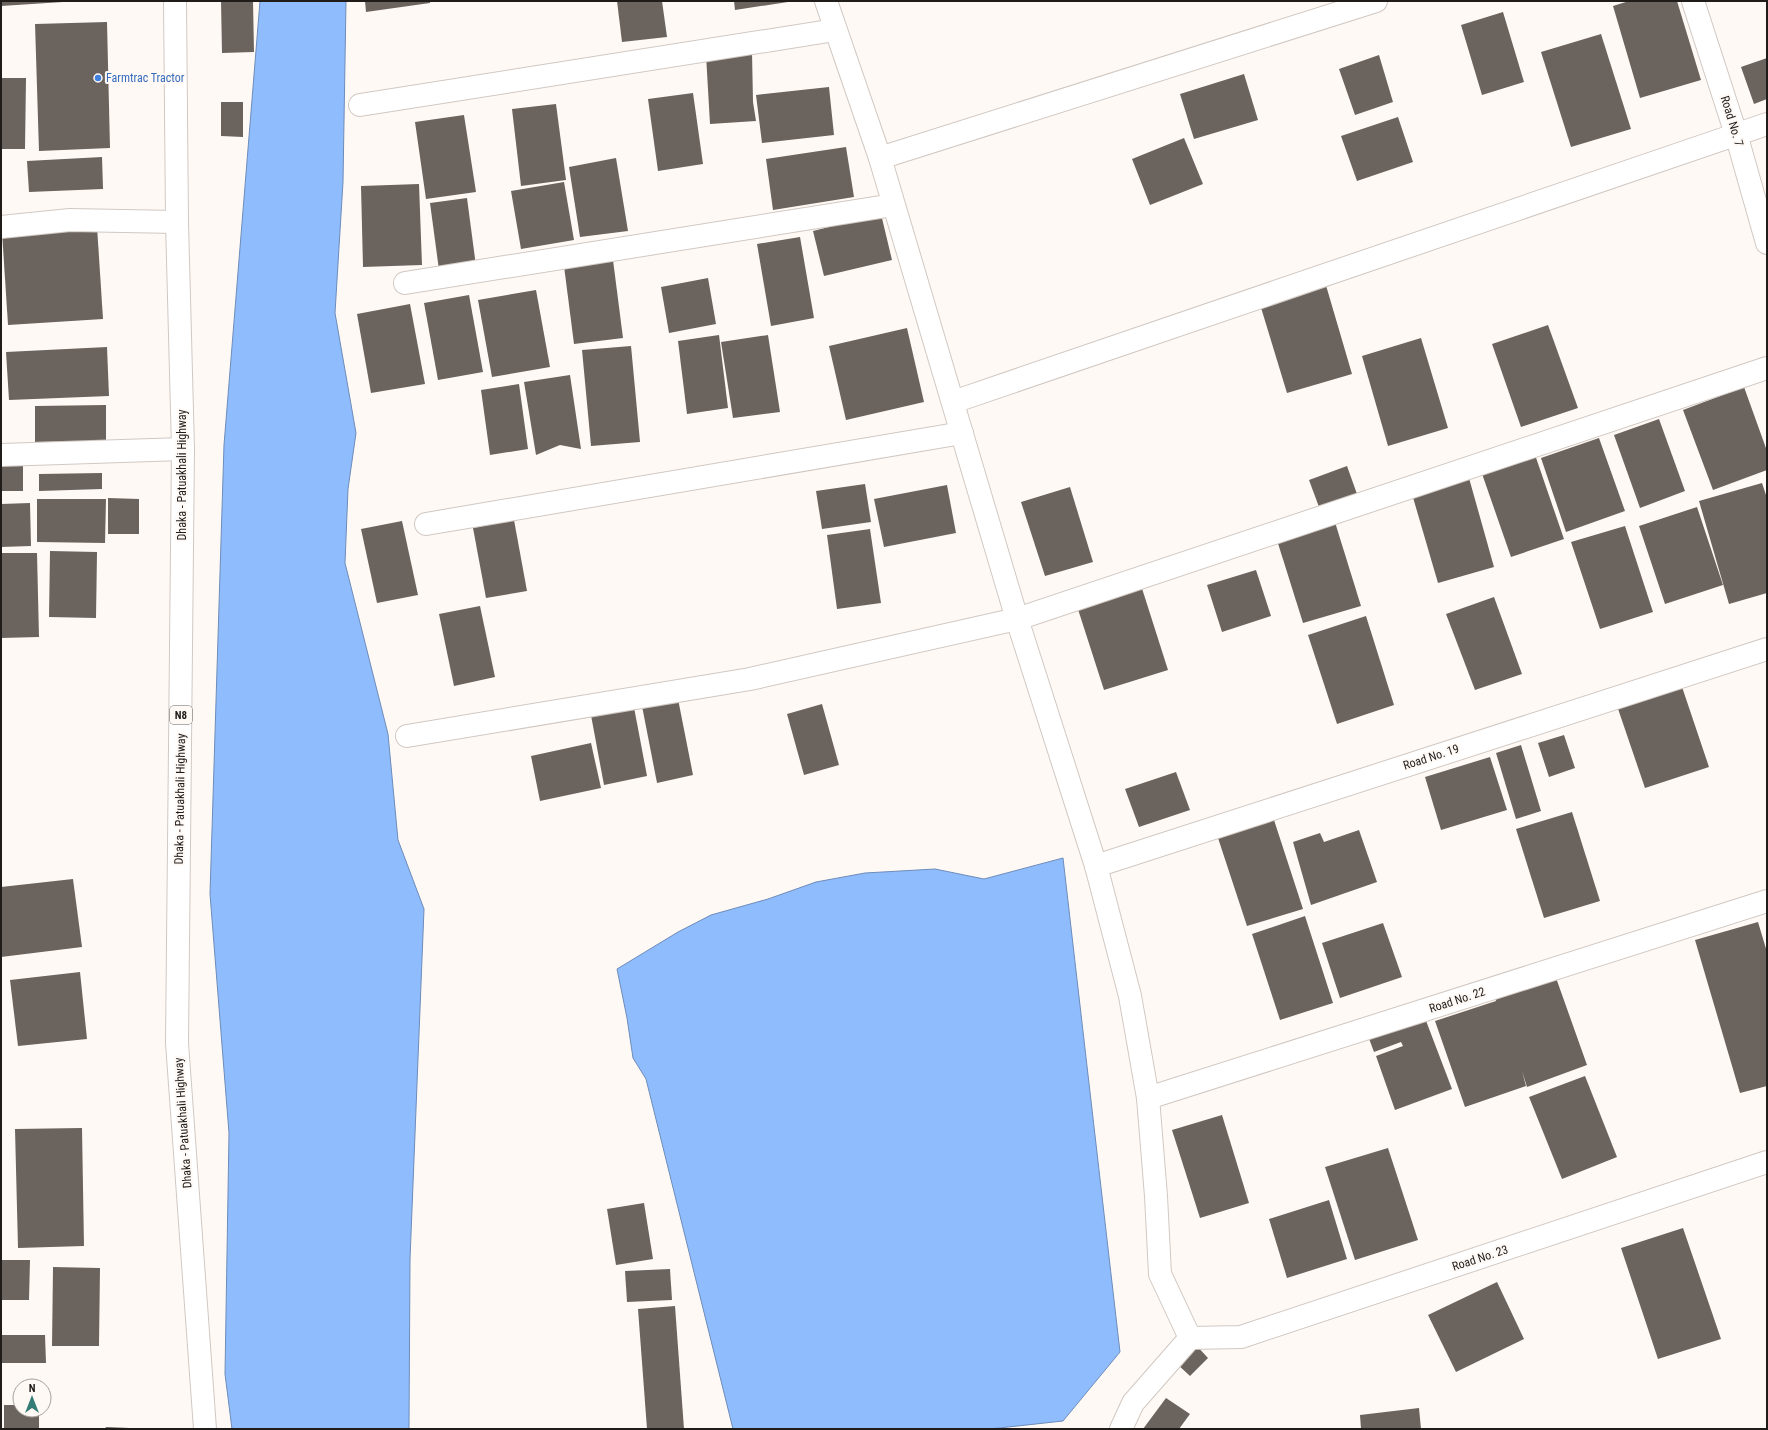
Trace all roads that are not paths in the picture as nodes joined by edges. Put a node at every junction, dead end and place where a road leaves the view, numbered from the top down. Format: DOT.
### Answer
graph roads {
  1 [pos="175,1"];
  2 [pos="826,1"];
  3 [pos="1376,1"];
  4 [pos="1693,1"];
  5 [pos="835,30"];
  6 [pos="360,105"];
  7 [pos="1767,124"];
  8 [pos="1736,134"];
  9 [pos="880,158"];
  10 [pos="893,205"];
  11 [pos="178,222"];
  12 [pos="1,228"];
  13 [pos="1767,242"];
  14 [pos="405,283"];
  15 [pos="1767,368"];
  16 [pos="953,402"];
  17 [pos="962,433"];
  18 [pos="183,449"];
  19 [pos="1,454"];
  20 [pos="426,524"];
  21 [pos="1017,619"];
  22 [pos="1767,649"];
  23 [pos="407,736"];
  24 [pos="1096,866"];
  25 [pos="1767,902"];
  26 [pos="1148,1098"];
  27 [pos="1767,1162"];
  28 [pos="1190,1338"];
  29 [pos="205,1429"];
  30 [pos="1121,1429"];
  1 -- 11 [label="main road, Dhaka - Patuakhali Highway / N8"];
  2 -- 5 [label="main road"];
  3 -- 9 [label="main road"];
  4 -- 8 [label="main road, Road No. 7"];
  5 -- 6 [label="main road"];
  5 -- 9 [label="main road"];
  7 -- 8 [label="main road"];
  8 -- 13 [label="main road, Road No. 7"];
  8 -- 16 [label="main road"];
  9 -- 10 [label="main road"];
  10 -- 14 [label="main road"];
  10 -- 16 [label="main road"];
  11 -- 12 [label="main road"];
  11 -- 18 [label="main road, Dhaka - Patuakhali Highway / N8"];
  15 -- 21 [label="main road"];
  16 -- 17 [label="main road"];
  17 -- 20 [label="main road"];
  17 -- 21 [label="main road"];
  18 -- 19 [label="main road"];
  18 -- 29 [label="main road, Dhaka - Patuakhali Highway / N8"];
  21 -- 23 [label="main road"];
  21 -- 24 [label="main road"];
  22 -- 24 [label="main road, Road No. 19"];
  24 -- 26 [label="main road"];
  25 -- 26 [label="main road, Road No. 22"];
  26 -- 28 [label="main road"];
  27 -- 28 [label="main road, Road No. 23"];
  28 -- 30 [label="main road"];
}
